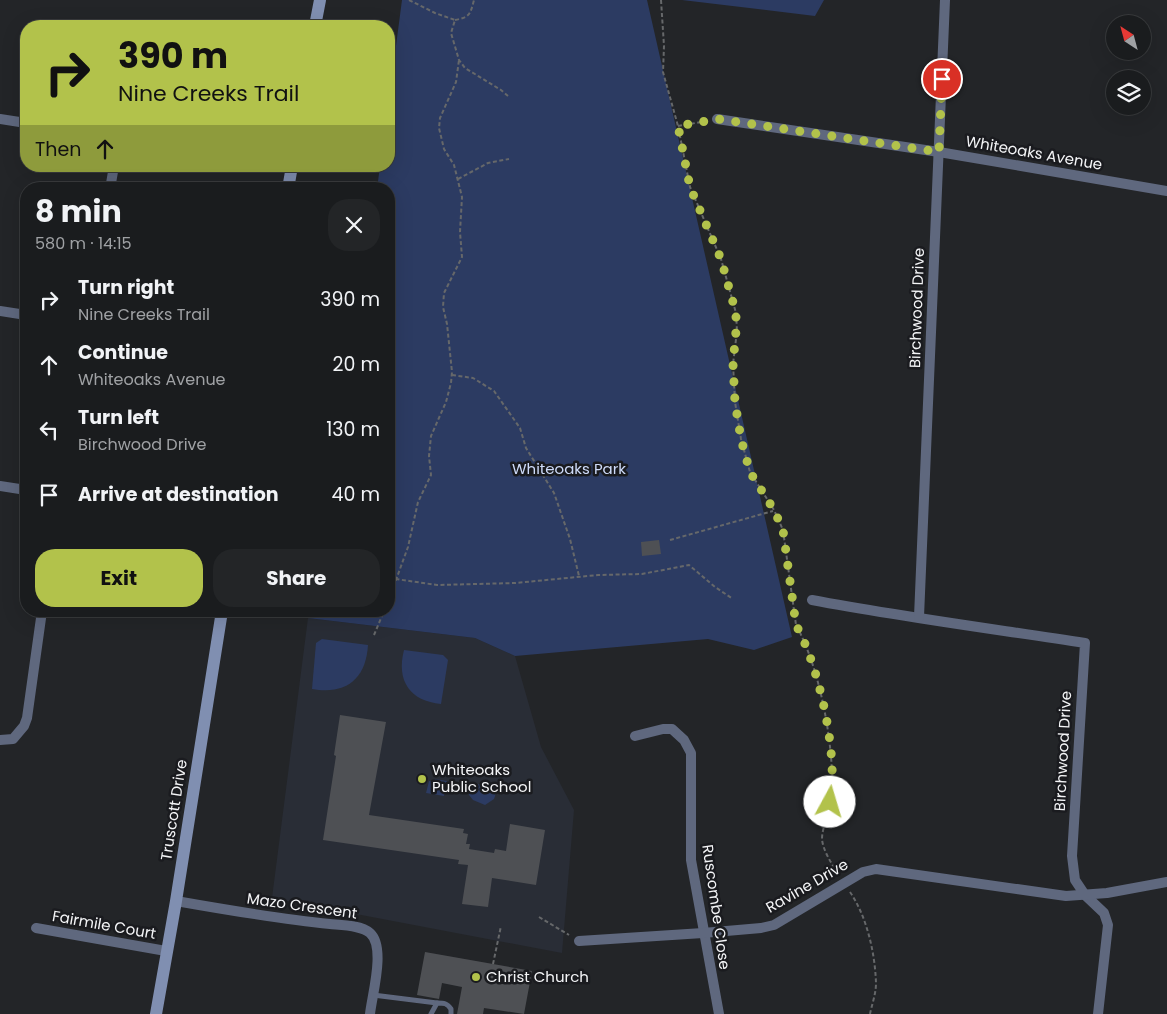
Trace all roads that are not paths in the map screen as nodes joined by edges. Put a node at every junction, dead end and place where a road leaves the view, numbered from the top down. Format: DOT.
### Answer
graph roads {
  1 [pos="320,0"];
  2 [pos="945,0"];
  3 [pos="316,20"];
  4 [pos="0,119"];
  5 [pos="718,119"];
  6 [pos="20,122"];
  7 [pos="939,152"];
  8 [pos="1167,191"];
  9 [pos="0,311"];
  10 [pos="20,314"];
  11 [pos="0,486"];
  12 [pos="20,489"];
  13 [pos="812,600"];
  14 [pos="41,617"];
  15 [pos="221,617"];
  16 [pos="919,617"];
  17 [pos="635,736"];
  18 [pos="0,740"];
  19 [pos="1167,882"];
  20 [pos="1085,895"];
  21 [pos="176,901"];
  22 [pos="36,928"];
  23 [pos="703,933"];
  24 [pos="580,941"];
  25 [pos="166,951"];
  26 [pos="372,994"];
  27 [pos="437,1003"];
  28 [pos="156,1014"];
  29 [pos="370,1014"];
  30 [pos="431,1014"];
  31 [pos="451,1014"];
  32 [pos="719,1014"];
  33 [pos="1098,1014"];
  1 -- 3 [label="street"];
  2 -- 7 [label="street, Birchwood Drive"];
  4 -- 6 [label="street"];
  5 -- 7 [label="street, Whiteoaks Avenue"];
  7 -- 8 [label="street, Whiteoaks Avenue"];
  7 -- 16 [label="street, Birchwood Drive"];
  9 -- 10 [label="street"];
  11 -- 12 [label="street"];
  13 -- 16 [label="street, Birchwood Drive"];
  14 -- 18 [label="street"];
  15 -- 21 [label="street, Truscott Drive"];
  16 -- 20 [label="street, Birchwood Drive"];
  17 -- 23 [label="street, Ruscombe Close"];
  19 -- 20 [label="street, Ravine Drive"];
  20 -- 23 [label="street, Ravine Drive"];
  20 -- 33 [label="street, Birchwood Drive"];
  21 -- 25 [label="street, Truscott Drive"];
  21 -- 26 [label="street, Mazo Crescent"];
  22 -- 25 [label="street, Fairmile Court"];
  23 -- 24 [label="street, Ravine Drive"];
  23 -- 32 [label="street, Ruscombe Close"];
  25 -- 28 [label="street, Truscott Drive"];
  26 -- 27 [label="lane"];
  26 -- 29 [label="street, Mazo Crescent"];
  27 -- 30 [label="lane"];
  27 -- 31 [label="lane"];
}
